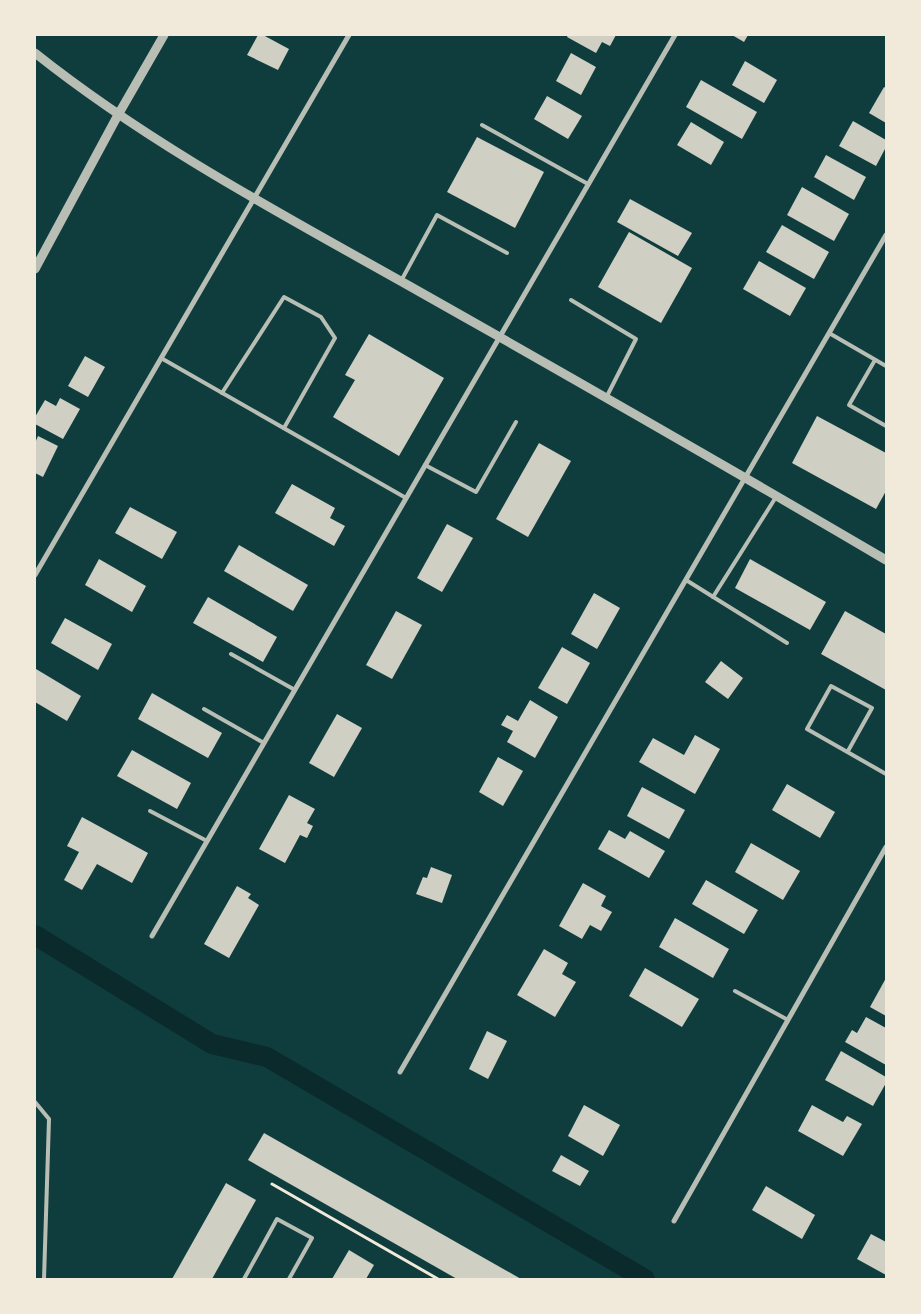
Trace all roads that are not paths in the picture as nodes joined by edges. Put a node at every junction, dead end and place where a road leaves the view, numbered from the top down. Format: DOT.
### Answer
graph roads {
  1 [pos="164,35"];
  2 [pos="349,35"];
  3 [pos="675,35"];
  4 [pos="35,53"];
  5 [pos="118,115"];
  6 [pos="482,124"];
  7 [pos="588,184"];
  8 [pos="254,198"];
  9 [pos="886,235"];
  10 [pos="507,253"];
  11 [pos="35,269"];
  12 [pos="401,281"];
  13 [pos="571,300"];
  14 [pos="829,333"];
  15 [pos="500,337"];
  16 [pos="161,358"];
  17 [pos="875,360"];
  18 [pos="886,366"];
  19 [pos="222,393"];
  20 [pos="606,398"];
  21 [pos="516,422"];
  22 [pos="886,426"];
  23 [pos="284,428"];
  24 [pos="425,465"];
  25 [pos="745,478"];
  26 [pos="776,496"];
  27 [pos="406,498"];
  28 [pos="886,560"];
  29 [pos="35,575"];
  30 [pos="686,580"];
  31 [pos="713,597"];
  32 [pos="787,644"];
  33 [pos="231,654"];
  34 [pos="295,690"];
  35 [pos="204,709"];
  36 [pos="264,743"];
  37 [pos="848,751"];
  38 [pos="886,774"];
  39 [pos="150,811"];
  40 [pos="207,841"];
  41 [pos="886,847"];
  42 [pos="152,936"];
  43 [pos="736,991"];
  44 [pos="788,1020"];
  45 [pos="400,1072"];
  46 [pos="35,1102"];
  47 [pos="674,1221"];
  48 [pos="44,1279"];
  49 [pos="244,1279"];
  50 [pos="289,1279"];
  1 -- 5 [label="street"];
  2 -- 8 [label="street"];
  3 -- 7 [label="street"];
  4 -- 5 [label="street"];
  5 -- 8 [label="street"];
  5 -- 11 [label="street"];
  6 -- 7 [label="lane"];
  7 -- 15 [label="street"];
  8 -- 12 [label="street"];
  8 -- 16 [label="street"];
  9 -- 14 [label="street"];
  10 -- 12 [label="lane"];
  12 -- 15 [label="street"];
  13 -- 20 [label="lane"];
  14 -- 17 [label="lane"];
  14 -- 25 [label="street"];
  15 -- 20 [label="street"];
  15 -- 24 [label="street"];
  16 -- 19 [label="lane"];
  16 -- 29 [label="street"];
  17 -- 18 [label="lane"];
  17 -- 22 [label="lane"];
  19 -- 23 [label="lane"];
  19 -- 23 [label="lane"];
  20 -- 25 [label="street"];
  21 -- 24 [label="lane"];
  23 -- 27 [label="lane"];
  24 -- 27 [label="street"];
  25 -- 26 [label="street"];
  25 -- 30 [label="street"];
  26 -- 28 [label="street"];
  26 -- 31 [label="lane"];
  27 -- 34 [label="street"];
  30 -- 31 [label="lane"];
  30 -- 45 [label="street"];
  31 -- 32 [label="lane"];
  33 -- 34 [label="lane"];
  34 -- 36 [label="street"];
  35 -- 36 [label="lane"];
  36 -- 40 [label="street"];
  37 -- 37 [label="lane"];
  37 -- 38 [label="lane"];
  39 -- 40 [label="lane"];
  40 -- 42 [label="street"];
  41 -- 44 [label="street"];
  43 -- 44 [label="lane"];
  44 -- 47 [label="street"];
  46 -- 48 [label="lane"];
  49 -- 50 [label="lane"];
}
